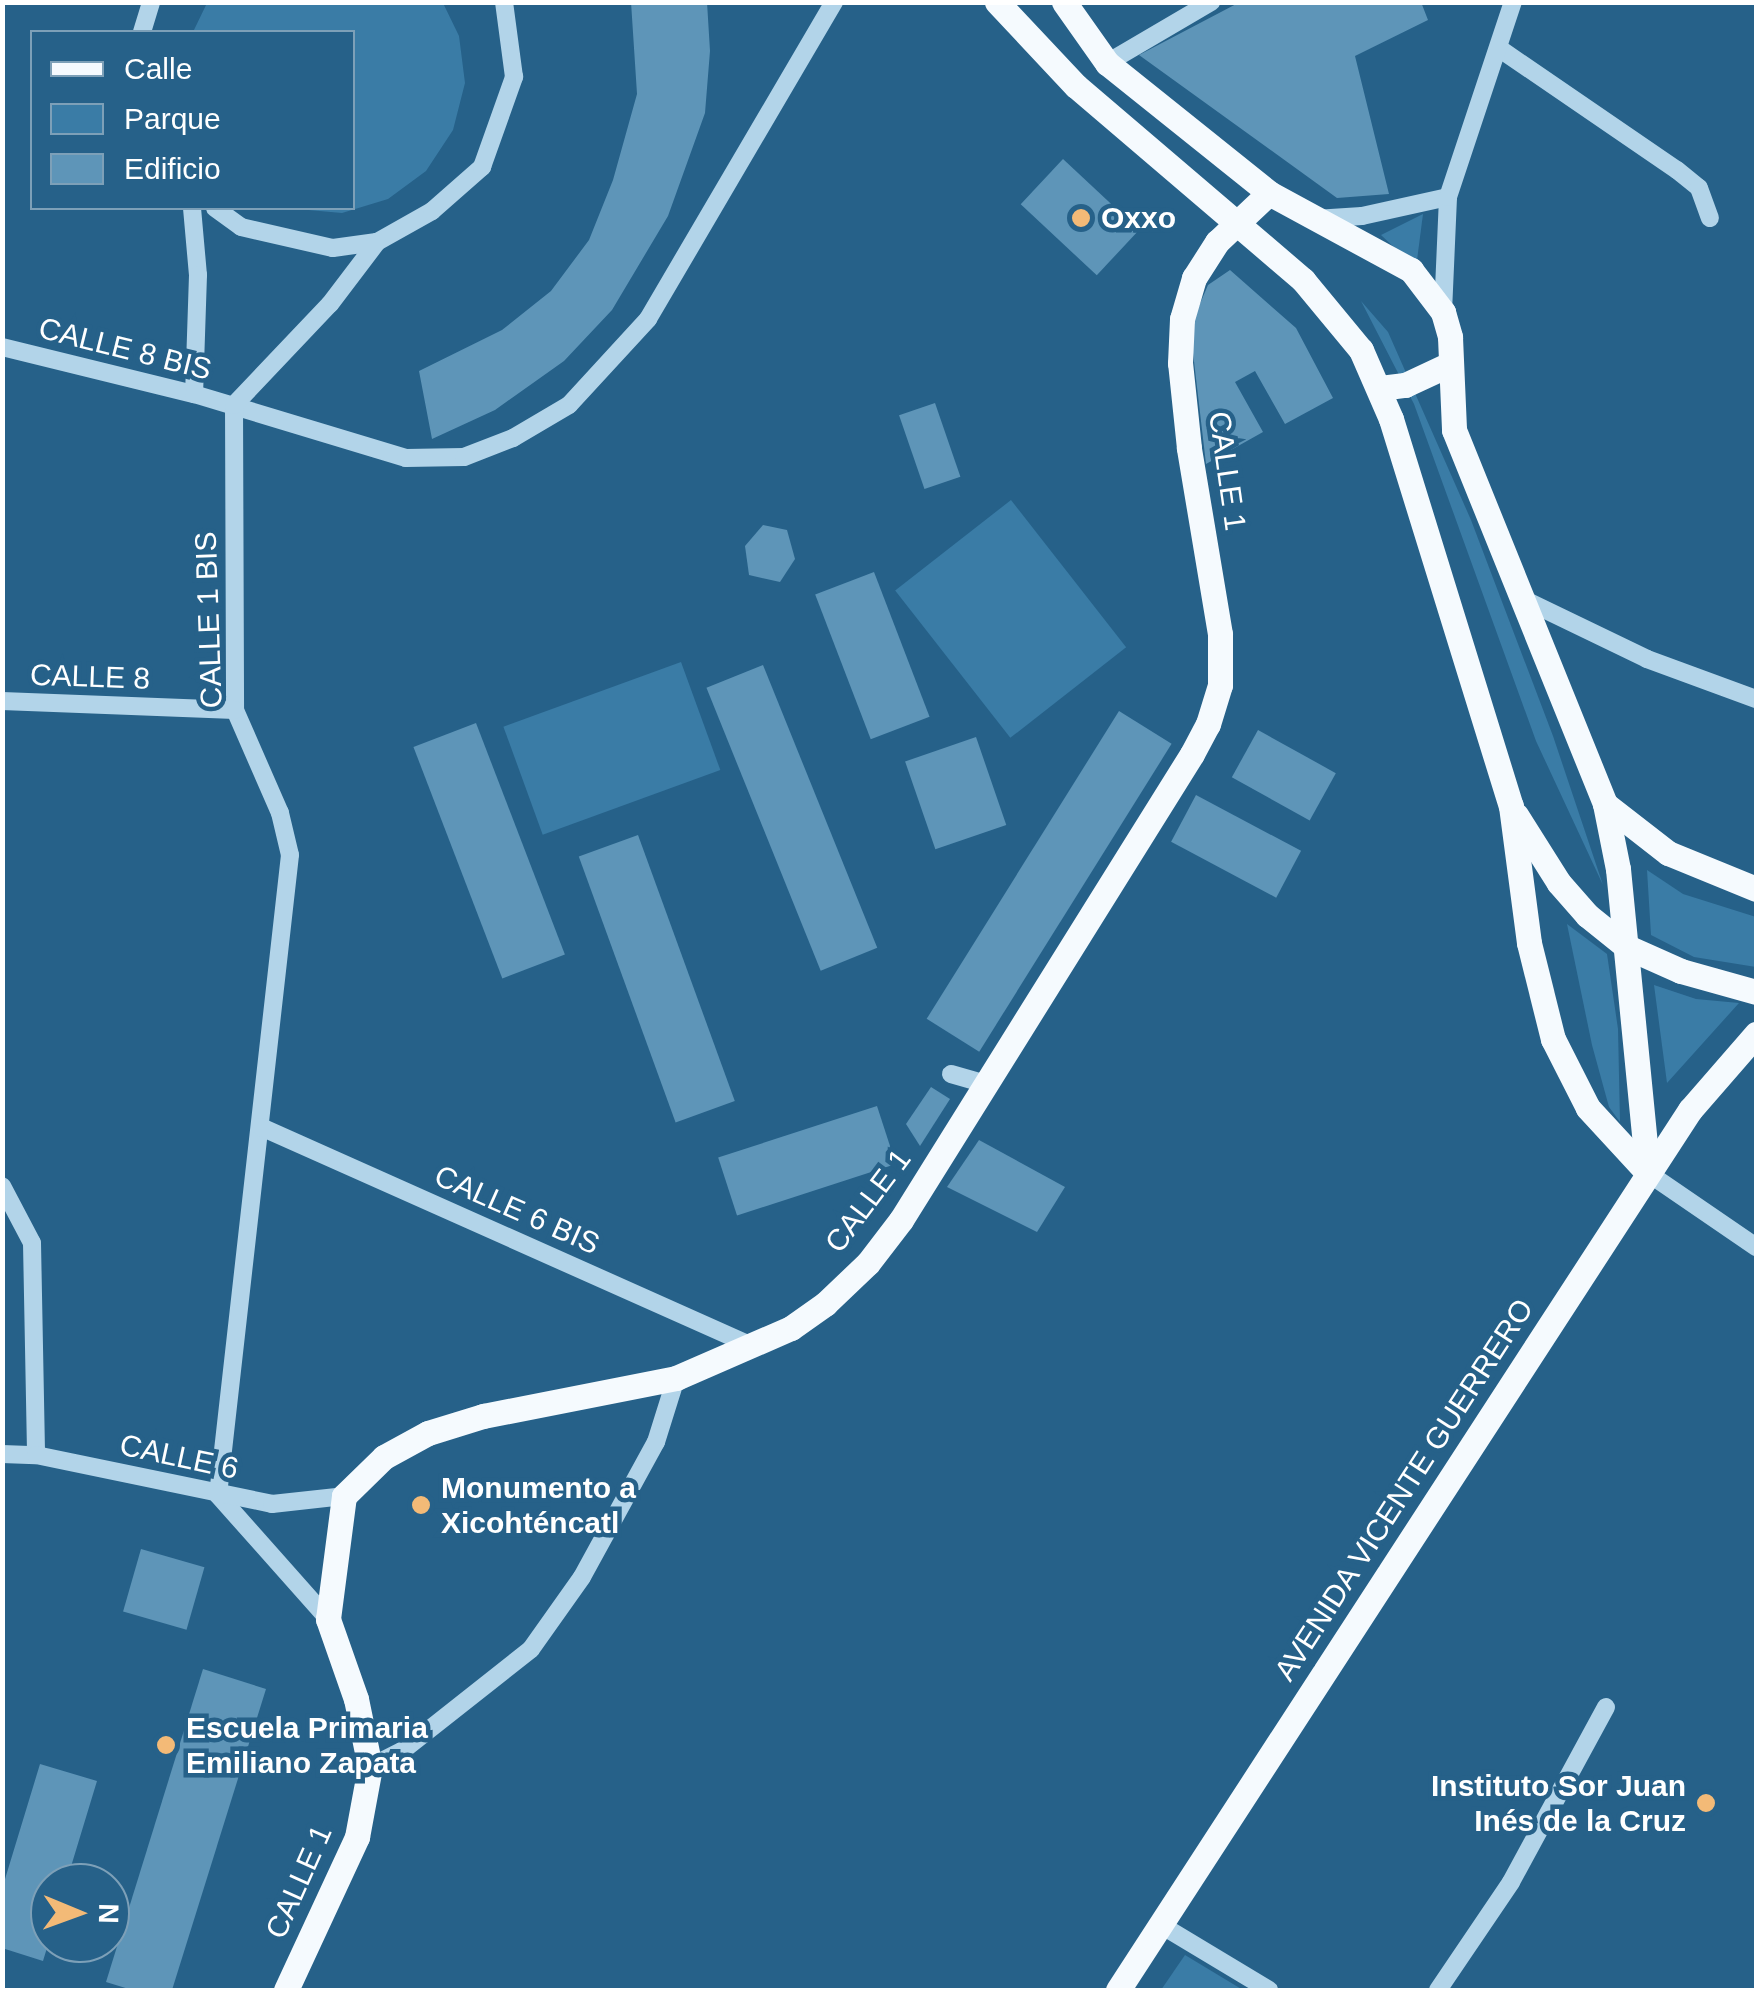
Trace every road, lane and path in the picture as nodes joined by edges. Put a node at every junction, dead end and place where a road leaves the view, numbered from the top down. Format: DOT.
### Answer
graph roads {
  1 [pos="151,2"];
  2 [pos="504,2"];
  3 [pos="834,2"];
  4 [pos="997,2"];
  5 [pos="1064,2"];
  6 [pos="1211,2"];
  7 [pos="1513,2"];
  8 [pos="143,30"];
  9 [pos="1500,49"];
  10 [pos="1107,63"];
  11 [pos="1269,193"];
  12 [pos="1448,197"];
  13 [pos="192,210"];
  14 [pos="219,210"];
  15 [pos="1710,218"];
  16 [pos="1313,219"];
  17 [pos="1233,224"];
  18 [pos="377,242"];
  19 [pos="1443,312"];
  20 [pos="2,347"];
  21 [pos="1450,364"];
  22 [pos="1380,388"];
  23 [pos="194,394"];
  24 [pos="234,405"];
  25 [pos="1522,598"];
  26 [pos="1756,699"];
  27 [pos="2,701"];
  28 [pos="234,710"];
  29 [pos="1605,804"];
  30 [pos="1511,806"];
  31 [pos="1756,889"];
  32 [pos="1627,947"];
  33 [pos="1756,992"];
  34 [pos="1756,1034"];
  35 [pos="951,1074"];
  36 [pos="989,1085"];
  37 [pos="261,1127"];
  38 [pos="1648,1173"];
  39 [pos="2,1186"];
  40 [pos="1756,1247"];
  41 [pos="750,1345"];
  42 [pos="676,1378"];
  43 [pos="2,1454"];
  44 [pos="36,1455"];
  45 [pos="218,1495"];
  46 [pos="344,1496"];
  47 [pos="328,1618"];
  48 [pos="1606,1707"];
  49 [pos="370,1767"];
  50 [pos="1161,1924"];
  51 [pos="286,1990"];
  52 [pos="1118,1990"];
  53 [pos="1269,1990"];
  54 [pos="1438,1990"];
  1 -- 8 [label="street"];
  2 -- 18 [label="street"];
  3 -- 24 [label="street"];
  4 -- 17 [label="main road"];
  5 -- 10 [label="main road"];
  6 -- 10 [label="street"];
  7 -- 9 [label="street"];
  9 -- 12 [label="street"];
  9 -- 15 [label="street"];
  10 -- 11 [label="main road"];
  11 -- 16 [label="main road"];
  11 -- 17 [label="main road, CALLE 1"];
  12 -- 16 [label="street"];
  12 -- 19 [label="street"];
  13 -- 23 [label="street"];
  14 -- 18 [label="street"];
  16 -- 19 [label="main road"];
  17 -- 22 [label="main road"];
  17 -- 36 [label="main road, CALLE 1"];
  18 -- 24 [label="street"];
  19 -- 21 [label="main road"];
  20 -- 23 [label="street, CALLE 8 BIS"];
  21 -- 22 [label="main road"];
  21 -- 25 [label="main road"];
  22 -- 30 [label="main road"];
  23 -- 24 [label="street, CALLE 8 BIS"];
  24 -- 28 [label="street, CALLE 1 BIS"];
  25 -- 26 [label="street"];
  25 -- 29 [label="main road"];
  27 -- 28 [label="street, CALLE 8"];
  28 -- 37 [label="street, CALLE 1 BIS"];
  29 -- 31 [label="main road"];
  29 -- 32 [label="main road"];
  30 -- 32 [label="main road"];
  30 -- 38 [label="main road"];
  32 -- 33 [label="main road"];
  32 -- 38 [label="main road"];
  34 -- 38 [label="main road, AVENIDA VICENTE GUERRERO"];
  35 -- 36 [label="street"];
  36 -- 41 [label="main road, CALLE 1"];
  37 -- 41 [label="street, CALLE 6 BIS"];
  37 -- 45 [label="street, CALLE 1 BIS"];
  38 -- 40 [label="street"];
  38 -- 50 [label="main road, AVENIDA VICENTE GUERRERO"];
  39 -- 44 [label="street"];
  41 -- 42 [label="main road, CALLE 1"];
  42 -- 46 [label="main road, CALLE 1"];
  42 -- 49 [label="street"];
  43 -- 44 [label="street, CALLE 6"];
  44 -- 45 [label="street, CALLE 6"];
  45 -- 46 [label="street, CALLE 6"];
  45 -- 47 [label="street"];
  46 -- 47 [label="main road, CALLE 1"];
  47 -- 49 [label="main road, CALLE 1"];
  48 -- 54 [label="street"];
  49 -- 51 [label="main road, CALLE 1"];
  50 -- 52 [label="main road, AVENIDA VICENTE GUERRERO"];
  50 -- 53 [label="street"];
}
